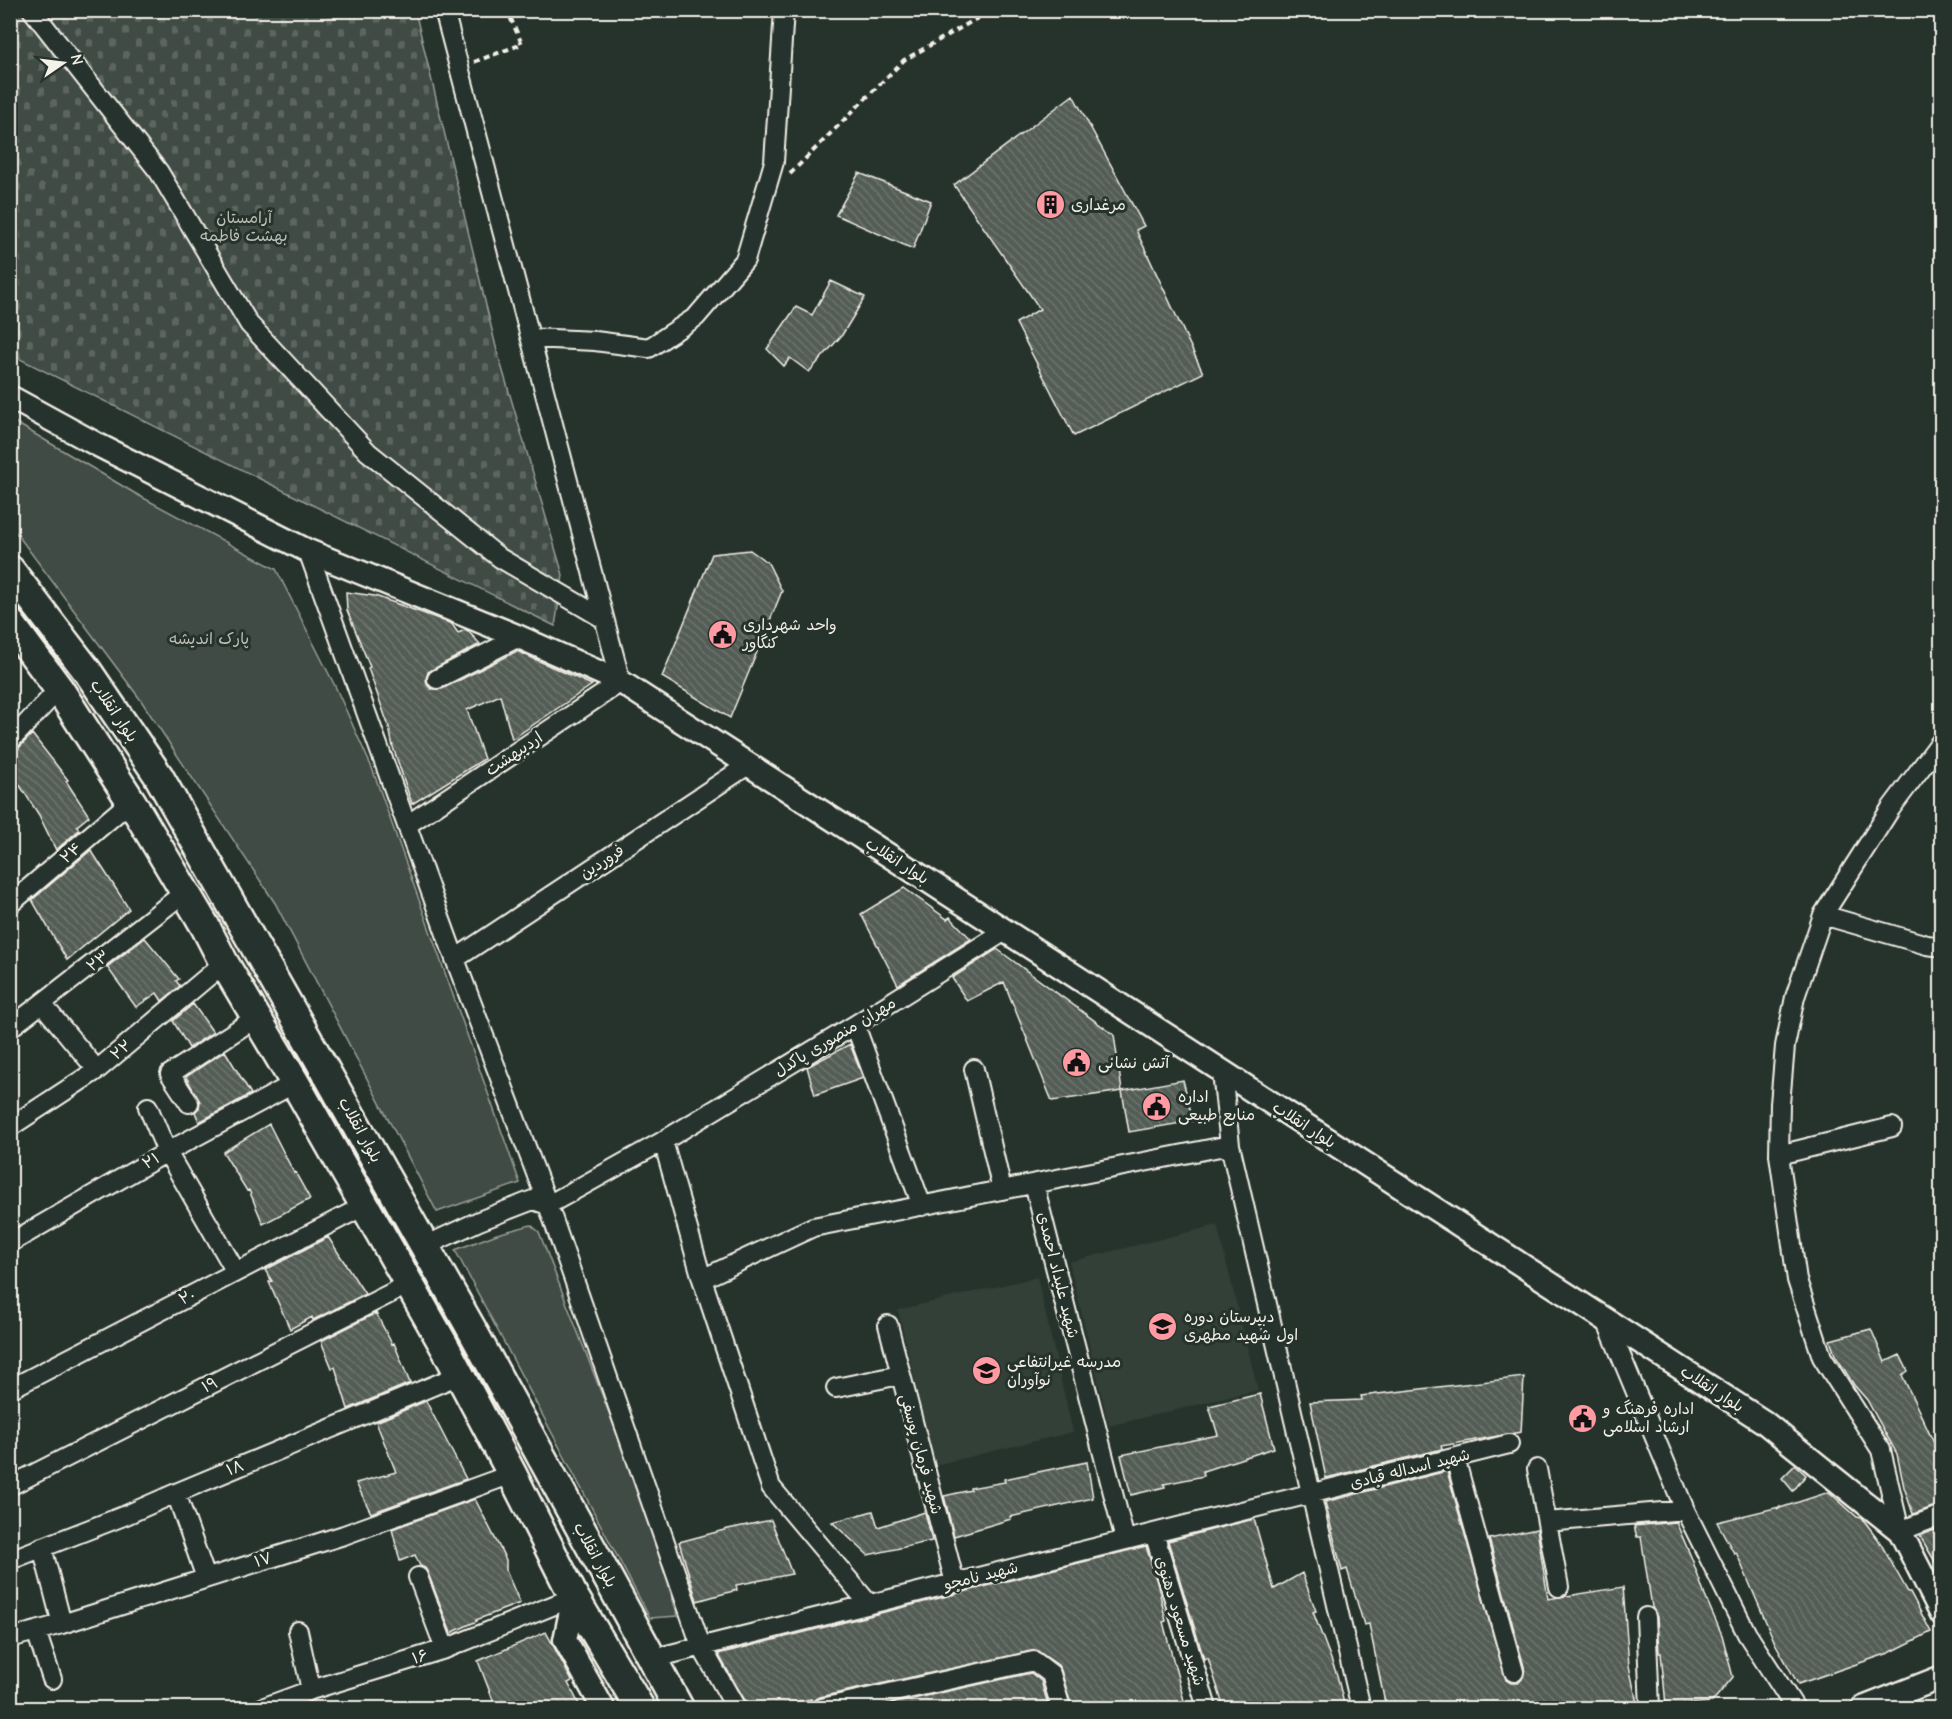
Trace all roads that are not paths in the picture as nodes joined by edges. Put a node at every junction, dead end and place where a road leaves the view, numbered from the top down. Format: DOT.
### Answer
graph roads {
  1 [pos="32,10"];
  2 [pos="444,10"];
  3 [pos="784,10"];
  4 [pos="531,338"];
  5 [pos="10,397"];
  6 [pos="308,551"];
  7 [pos="10,570"];
  8 [pos="604,619"];
  9 [pos="10,623"];
  10 [pos="519,638"];
  11 [pos="437,679"];
  12 [pos="621,682"];
  13 [pos="59,689"];
  14 [pos="1941,740"];
  15 [pos="10,741"];
  16 [pos="748,765"];
  17 [pos="131,801"];
  18 [pos="407,825"];
  19 [pos="185,892"];
  20 [pos="10,904"];
  21 [pos="1823,915"];
  22 [pos="1005,931"];
  23 [pos="1941,947"];
  24 [pos="455,959"];
  25 [pos="224,963"];
  26 [pos="43,1005"];
  27 [pos="257,1017"];
  28 [pos="855,1026"];
  29 [pos="10,1028"];
  30 [pos="974,1069"];
  31 [pos="97,1070"];
  32 [pos="1222,1072"];
  33 [pos="295,1083"];
  34 [pos="189,1103"];
  35 [pos="148,1107"];
  36 [pos="10,1127"];
  37 [pos="1892,1127"];
  38 [pos="663,1141"];
  39 [pos="1230,1145"];
  40 [pos="167,1152"];
  41 [pos="1779,1155"];
  42 [pos="1035,1184"];
  43 [pos="1002,1190"];
  44 [pos="548,1205"];
  45 [pos="364,1206"];
  46 [pos="922,1206"];
  47 [pos="10,1243"];
  48 [pos="425,1246"];
  49 [pos="236,1272"];
  50 [pos="702,1279"];
  51 [pos="409,1284"];
  52 [pos="1606,1320"];
  53 [pos="888,1325"];
  54 [pos="459,1375"];
  55 [pos="900,1375"];
  56 [pos="836,1388"];
  57 [pos="10,1389"];
  58 [pos="1509,1444"];
  59 [pos="1455,1458"];
  60 [pos="1537,1469"];
  61 [pos="512,1474"];
  62 [pos="12,1482"];
  63 [pos="176,1493"];
  64 [pos="1311,1494"];
  65 [pos="1685,1510"];
  66 [pos="1941,1515"];
  67 [pos="1547,1522"];
  68 [pos="1900,1531"];
  69 [pos="1154,1533"];
  70 [pos="1125,1540"];
  71 [pos="42,1547"];
  72 [pos="10,1560"];
  73 [pos="418,1577"];
  74 [pos="206,1578"];
  75 [pos="955,1583"];
  76 [pos="1559,1587"];
  77 [pos="574,1597"];
  78 [pos="869,1604"];
  79 [pos="1941,1614"];
  80 [pos="1646,1617"];
  81 [pos="62,1624"];
  82 [pos="298,1631"];
  83 [pos="36,1632"];
  84 [pos="10,1638"];
  85 [pos="701,1646"];
  86 [pos="445,1650"];
  87 [pos="651,1659"];
  88 [pos="1514,1672"];
  89 [pos="1941,1677"];
  90 [pos="52,1679"];
  91 [pos="311,1690"];
  92 [pos="262,1708"];
  93 [pos="603,1708"];
  94 [pos="640,1708"];
  95 [pos="679,1708"];
  96 [pos="736,1708"];
  97 [pos="822,1708"];
  98 [pos="1060,1708"];
  99 [pos="1207,1708"];
  100 [pos="1361,1708"];
  101 [pos="1650,1708"];
  102 [pos="1795,1708"];
  103 [pos="1863,1708"];
  1 -- 8 [label="street"];
  2 -- 4 [label="street"];
  3 -- 4 [label="street"];
  4 -- 8 [label="street"];
  5 -- 6 [label="street, بلوار انقلاب"];
  6 -- 10 [label="street, بلوار انقلاب"];
  6 -- 18 [label="street"];
  7 -- 48 [label="main road, بلوار انقلاب"];
  8 -- 12 [label="street"];
  9 -- 13 [label="main road, بلوار انقلاب"];
  10 -- 11 [label="street"];
  10 -- 12 [label="street, بلوار انقلاب"];
  12 -- 16 [label="street, بلوار انقلاب"];
  12 -- 18 [label="street, اردیبهشت"];
  13 -- 15 [label="street"];
  13 -- 17 [label="main road, بلوار انقلاب"];
  14 -- 21 [label="street"];
  16 -- 22 [label="street, بلوار انقلاب"];
  16 -- 24 [label="street, فروردین"];
  17 -- 19 [label="main road, بلوار انقلاب"];
  17 -- 20 [label="street, ۲۴"];
  18 -- 24 [label="street"];
  19 -- 25 [label="main road, بلوار انقلاب"];
  19 -- 26 [label="street, ۲۳"];
  21 -- 23 [label="street"];
  21 -- 41 [label="street"];
  22 -- 28 [label="street, مهران منصوری پاکدل"];
  22 -- 32 [label="street, بلوار انقلاب"];
  24 -- 44 [label="street"];
  25 -- 27 [label="main road, بلوار انقلاب"];
  25 -- 31 [label="street, ۲۲"];
  26 -- 29 [label="street, ۲۳"];
  26 -- 31 [label="street"];
  27 -- 33 [label="main road, بلوار انقلاب"];
  27 -- 34 [label="street"];
  28 -- 38 [label="street, مهران منصوری پاکدل"];
  28 -- 46 [label="street"];
  30 -- 43 [label="street"];
  31 -- 36 [label="street, ۲۲"];
  32 -- 39 [label="street"];
  32 -- 52 [label="street, بلوار انقلاب"];
  33 -- 40 [label="street, ۲۱"];
  33 -- 45 [label="main road, بلوار انقلاب"];
  35 -- 40 [label="street"];
  37 -- 41 [label="street"];
  38 -- 44 [label="street, مهران منصوری پاکدل"];
  38 -- 50 [label="street"];
  39 -- 42 [label="street"];
  39 -- 64 [label="street"];
  40 -- 47 [label="street, ۲۱"];
  40 -- 49 [label="street"];
  41 -- 68 [label="street"];
  42 -- 43 [label="street"];
  42 -- 70 [label="street, شهید علیداد احمدی"];
  43 -- 46 [label="street"];
  44 -- 48 [label="street, مهران منصوری پاکدل"];
  44 -- 85 [label="street"];
  45 -- 49 [label="street, ۲۰"];
  45 -- 51 [label="main road, بلوار انقلاب"];
  46 -- 50 [label="street"];
  48 -- 87 [label="main road, بلوار انقلاب"];
  49 -- 57 [label="street, ۲۰"];
  50 -- 78 [label="street"];
  51 -- 54 [label="main road, بلوار انقلاب"];
  51 -- 62 [label="street, ۱۹"];
  52 -- 65 [label="street"];
  52 -- 68 [label="street, بلوار انقلاب"];
  53 -- 55 [label="street, شهید فرمان یوسفی"];
  54 -- 61 [label="main road, بلوار انقلاب"];
  54 -- 63 [label="street, ۱۸"];
  55 -- 56 [label="street"];
  55 -- 75 [label="street, شهید فرمان یوسفی"];
  58 -- 59 [label="street, شهید اسداله قبادی"];
  59 -- 64 [label="street, شهید اسداله قبادی"];
  59 -- 88 [label="street"];
  60 -- 67 [label="street"];
  61 -- 74 [label="street, ۱۷"];
  61 -- 77 [label="main road, بلوار انقلاب"];
  63 -- 71 [label="street, ۱۸"];
  63 -- 74 [label="street"];
  64 -- 69 [label="street, شهید نامجو"];
  64 -- 100 [label="street"];
  65 -- 67 [label="street"];
  65 -- 102 [label="street"];
  66 -- 68 [label="street"];
  67 -- 76 [label="street"];
  68 -- 79 [label="street, بلوار انقلاب"];
  69 -- 70 [label="street, شهید نامجو"];
  69 -- 99 [label="street, شهید مسعود دهنوی"];
  70 -- 75 [label="street, شهید نامجو"];
  71 -- 72 [label="street, ۱۸"];
  71 -- 81 [label="street"];
  73 -- 86 [label="street"];
  74 -- 81 [label="street, ۱۷"];
  75 -- 78 [label="street, شهید نامجو"];
  77 -- 86 [label="street, ۱۶"];
  77 -- 93 [label="street"];
  77 -- 94 [label="main road, بلوار انقلاب"];
  78 -- 85 [label="street, شهید نامجو"];
  80 -- 101 [label="street"];
  81 -- 83 [label="street, ۱۷"];
  82 -- 91 [label="street"];
  83 -- 84 [label="street, ۱۷"];
  83 -- 90 [label="street"];
  85 -- 87 [label="street, شهید نامجو"];
  85 -- 96 [label="street"];
  86 -- 91 [label="street, ۱۶"];
  87 -- 95 [label="main road, بلوار انقلاب"];
  89 -- 103 [label="street"];
  91 -- 92 [label="street, ۱۶"];
  97 -- 98 [label="street"];
}
